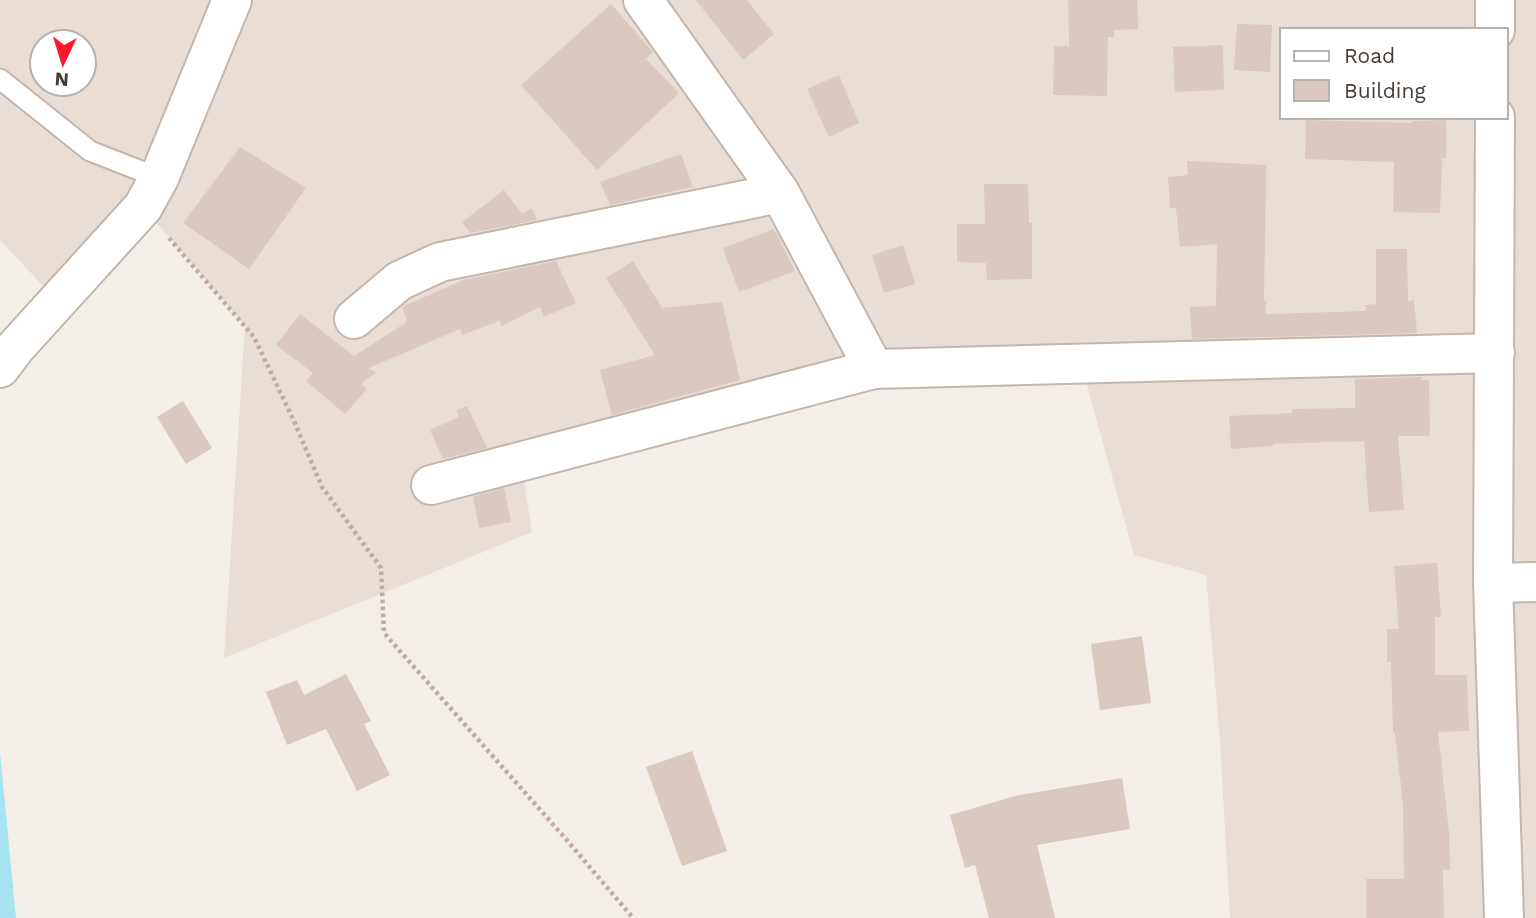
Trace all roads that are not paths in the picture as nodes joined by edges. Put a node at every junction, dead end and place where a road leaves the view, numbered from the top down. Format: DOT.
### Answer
graph roads {
  1 [pos="232,0"];
  2 [pos="643,0"];
  3 [pos="1495,0"];
  4 [pos="1495,28"];
  5 [pos="0,79"];
  6 [pos="1495,119"];
  7 [pos="151,192"];
  8 [pos="780,193"];
  9 [pos="354,319"];
  10 [pos="1495,353"];
  11 [pos="0,368"];
  12 [pos="874,369"];
  13 [pos="431,485"];
  14 [pos="1536,582"];
  15 [pos="1493,583"];
  16 [pos="1504,918"];
  1 -- 7 [label="street"];
  2 -- 8 [label="street"];
  3 -- 4 [label="street"];
  5 -- 7 [label="lane"];
  6 -- 10 [label="street"];
  7 -- 11 [label="street"];
  8 -- 9 [label="street"];
  8 -- 12 [label="street"];
  10 -- 12 [label="street"];
  10 -- 15 [label="street"];
  12 -- 13 [label="street"];
  14 -- 15 [label="street"];
  15 -- 16 [label="street"];
}
